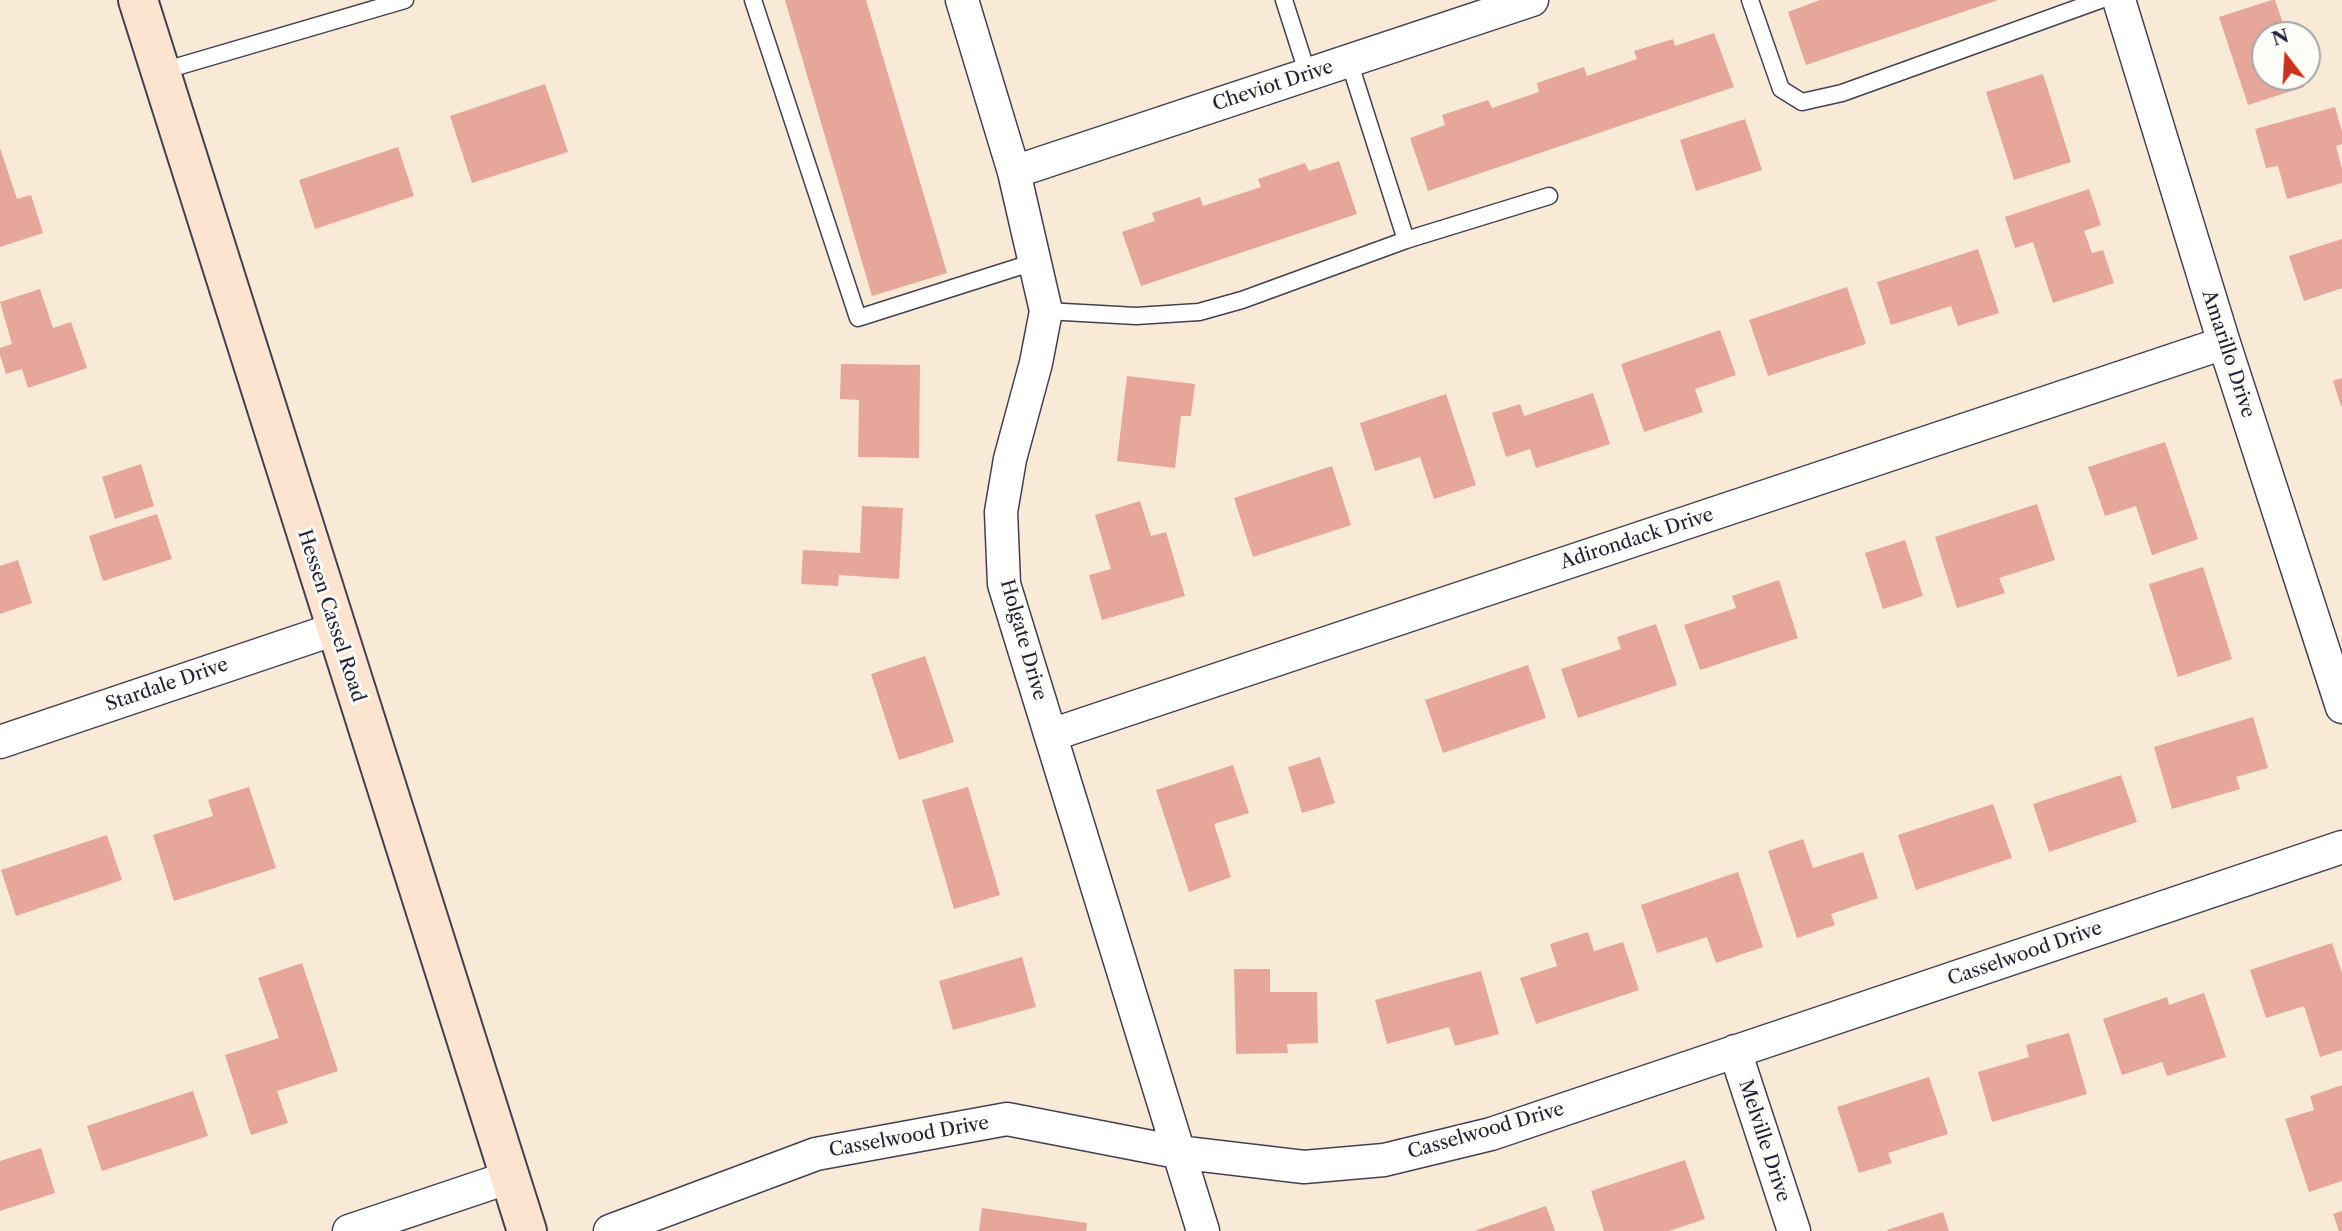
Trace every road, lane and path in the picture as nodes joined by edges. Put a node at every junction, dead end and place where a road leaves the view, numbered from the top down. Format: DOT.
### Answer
graph roads {
  1 [pos="138,0"];
  2 [pos="405,0"];
  3 [pos="753,0"];
  4 [pos="962,0"];
  5 [pos="1284,0"];
  6 [pos="1532,0"];
  7 [pos="1750,0"];
  8 [pos="2100,0"];
  9 [pos="2119,0"];
  10 [pos="1349,61"];
  11 [pos="159,72"];
  12 [pos="1308,75"];
  13 [pos="1014,172"];
  14 [pos="1549,196"];
  15 [pos="1406,240"];
  16 [pos="1034,262"];
  17 [pos="1046,311"];
  18 [pos="2224,343"];
  19 [pos="335,629"];
  20 [pos="2342,707"];
  21 [pos="1051,735"];
  22 [pos="0,742"];
  23 [pos="2342,847"];
  24 [pos="1735,1051"];
  25 [pos="1177,1152"];
  26 [pos="509,1177"];
  27 [pos="349,1231"];
  28 [pos="527,1231"];
  29 [pos="610,1231"];
  30 [pos="1203,1231"];
  31 [pos="1794,1231"];
  1 -- 11 [label="main road, Hessen Cassel Road"];
  2 -- 11 [label="lane"];
  3 -- 16 [label="lane"];
  4 -- 13 [label="street, Holgate Drive"];
  5 -- 12 [label="lane"];
  6 -- 10 [label="street, Cheviot Drive"];
  7 -- 8 [label="lane"];
  9 -- 18 [label="street, Amarillo Drive"];
  10 -- 12 [label="street, Cheviot Drive"];
  10 -- 15 [label="lane"];
  11 -- 19 [label="main road, Hessen Cassel Road"];
  12 -- 13 [label="street, Cheviot Drive"];
  13 -- 16 [label="street, Holgate Drive"];
  14 -- 15 [label="lane"];
  15 -- 17 [label="lane"];
  16 -- 17 [label="street, Holgate Drive"];
  17 -- 21 [label="street, Holgate Drive"];
  18 -- 20 [label="street, Amarillo Drive"];
  18 -- 21 [label="street, Adirondack Drive"];
  19 -- 22 [label="street, Stardale Drive"];
  19 -- 26 [label="main road, Hessen Cassel Road"];
  21 -- 25 [label="street, Holgate Drive"];
  23 -- 24 [label="street, Casselwood Drive"];
  24 -- 25 [label="street, Casselwood Drive"];
  24 -- 31 [label="street, Melville Drive"];
  25 -- 29 [label="street, Casselwood Drive"];
  25 -- 30 [label="street, Holgate Drive"];
  26 -- 27 [label="street"];
  26 -- 28 [label="main road, Hessen Cassel Road"];
}
